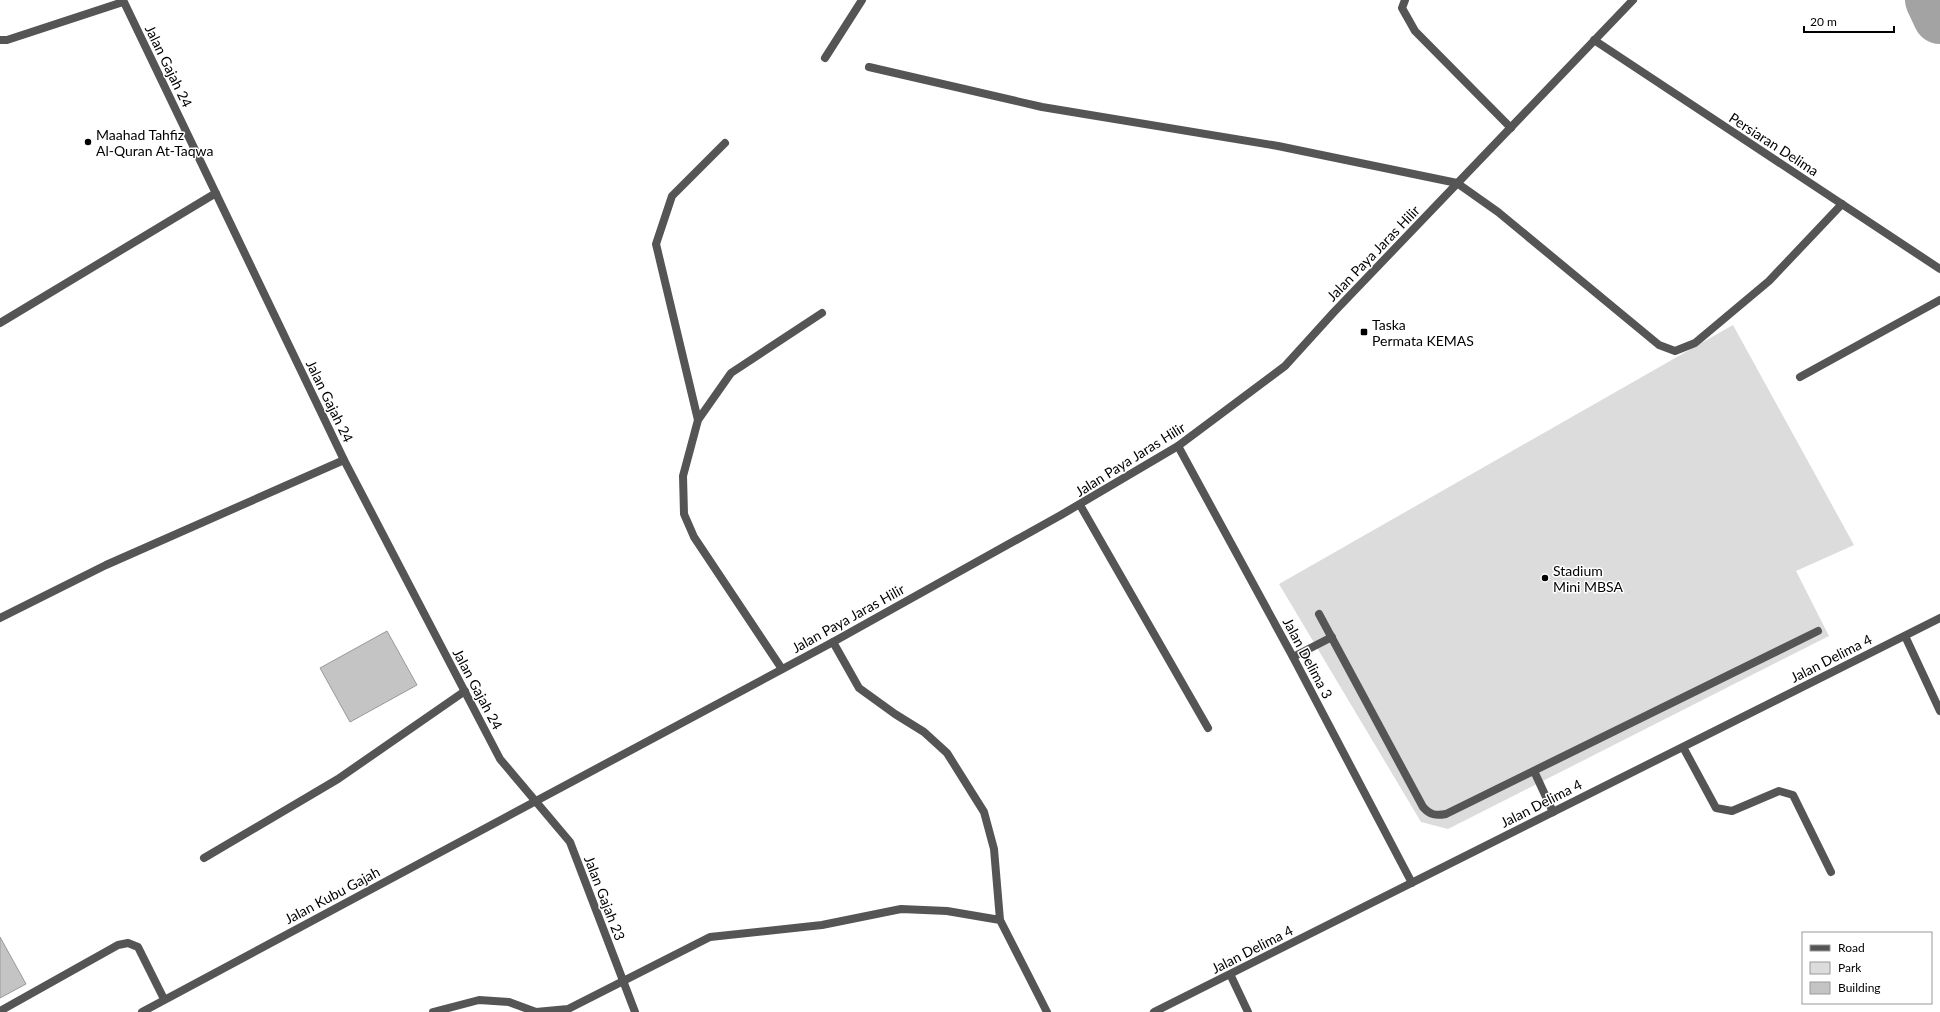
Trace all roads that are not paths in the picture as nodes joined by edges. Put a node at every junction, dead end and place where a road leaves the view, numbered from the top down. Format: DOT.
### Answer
graph roads {
  1 [pos="862,0"];
  2 [pos="1405,0"];
  3 [pos="1633,0"];
  4 [pos="123,1"];
  5 [pos="0,40"];
  6 [pos="1594,40"];
  7 [pos="825,58"];
  8 [pos="869,67"];
  9 [pos="1511,128"];
  10 [pos="725,143"];
  11 [pos="1458,184"];
  12 [pos="216,193"];
  13 [pos="1842,204"];
  14 [pos="1940,269"];
  15 [pos="1940,300"];
  16 [pos="822,313"];
  17 [pos="0,322"];
  18 [pos="1800,377"];
  19 [pos="698,420"];
  20 [pos="1178,446"];
  21 [pos="344,460"];
  22 [pos="1080,505"];
  23 [pos="1319,614"];
  24 [pos="0,618"];
  25 [pos="1940,618"];
  26 [pos="1818,631"];
  27 [pos="1905,636"];
  28 [pos="1332,637"];
  29 [pos="833,642"];
  30 [pos="1293,657"];
  31 [pos="782,670"];
  32 [pos="465,691"];
  33 [pos="1940,712"];
  34 [pos="1208,728"];
  35 [pos="1683,747"];
  36 [pos="1534,771"];
  37 [pos="535,801"];
  38 [pos="1553,812"];
  39 [pos="204,858"];
  40 [pos="1831,872"];
  41 [pos="1412,883"];
  42 [pos="1000,920"];
  43 [pos="1230,974"];
  44 [pos="623,982"];
  45 [pos="164,1000"];
  46 [pos="0,1011"];
  47 [pos="142,1012"];
  48 [pos="433,1012"];
  49 [pos="635,1012"];
  50 [pos="1047,1012"];
  51 [pos="1154,1012"];
  52 [pos="1248,1012"];
  1 -- 7 [label="street"];
  2 -- 9 [label="street"];
  3 -- 6 [label="street, Jalan Paya Jaras Hilir"];
  4 -- 5 [label="street"];
  4 -- 12 [label="street, Jalan Gajah 24"];
  6 -- 9 [label="street, Jalan Paya Jaras Hilir"];
  6 -- 13 [label="street, Persiaran Delima"];
  8 -- 11 [label="street"];
  9 -- 11 [label="street, Jalan Paya Jaras Hilir"];
  10 -- 19 [label="street"];
  11 -- 13 [label="street"];
  11 -- 20 [label="street, Jalan Paya Jaras Hilir"];
  12 -- 17 [label="street"];
  12 -- 21 [label="street, Jalan Gajah 24"];
  13 -- 14 [label="street, Persiaran Delima"];
  15 -- 18 [label="street"];
  16 -- 19 [label="street"];
  19 -- 31 [label="street"];
  20 -- 22 [label="street, Jalan Paya Jaras Hilir"];
  20 -- 30 [label="street, Jalan Delima 3"];
  21 -- 24 [label="street"];
  21 -- 32 [label="street, Jalan Gajah 24"];
  22 -- 29 [label="street, Jalan Paya Jaras Hilir"];
  22 -- 34 [label="street"];
  23 -- 28 [label="street"];
  25 -- 27 [label="street, Jalan Delima 4"];
  26 -- 36 [label="street"];
  27 -- 33 [label="street"];
  27 -- 35 [label="street, Jalan Delima 4"];
  28 -- 30 [label="street"];
  28 -- 36 [label="street"];
  29 -- 31 [label="street, Jalan Paya Jaras Hilir"];
  29 -- 42 [label="street"];
  30 -- 41 [label="street, Jalan Delima 3"];
  31 -- 37 [label="street, Jalan Paya Jaras Hilir"];
  32 -- 37 [label="street, Jalan Gajah 24"];
  32 -- 39 [label="street"];
  35 -- 38 [label="street, Jalan Delima 4"];
  35 -- 40 [label="street"];
  36 -- 38 [label="street"];
  37 -- 44 [label="street, Jalan Gajah 23"];
  37 -- 45 [label="street, Jalan Kubu Gajah"];
  38 -- 41 [label="street, Jalan Delima 4"];
  41 -- 43 [label="street, Jalan Delima 4"];
  42 -- 44 [label="street"];
  42 -- 50 [label="street"];
  43 -- 51 [label="street, Jalan Delima 4"];
  43 -- 52 [label="street"];
  44 -- 48 [label="street"];
  44 -- 49 [label="street, Jalan Gajah 23"];
  45 -- 46 [label="street"];
  45 -- 47 [label="street, Jalan Kubu Gajah"];
}
